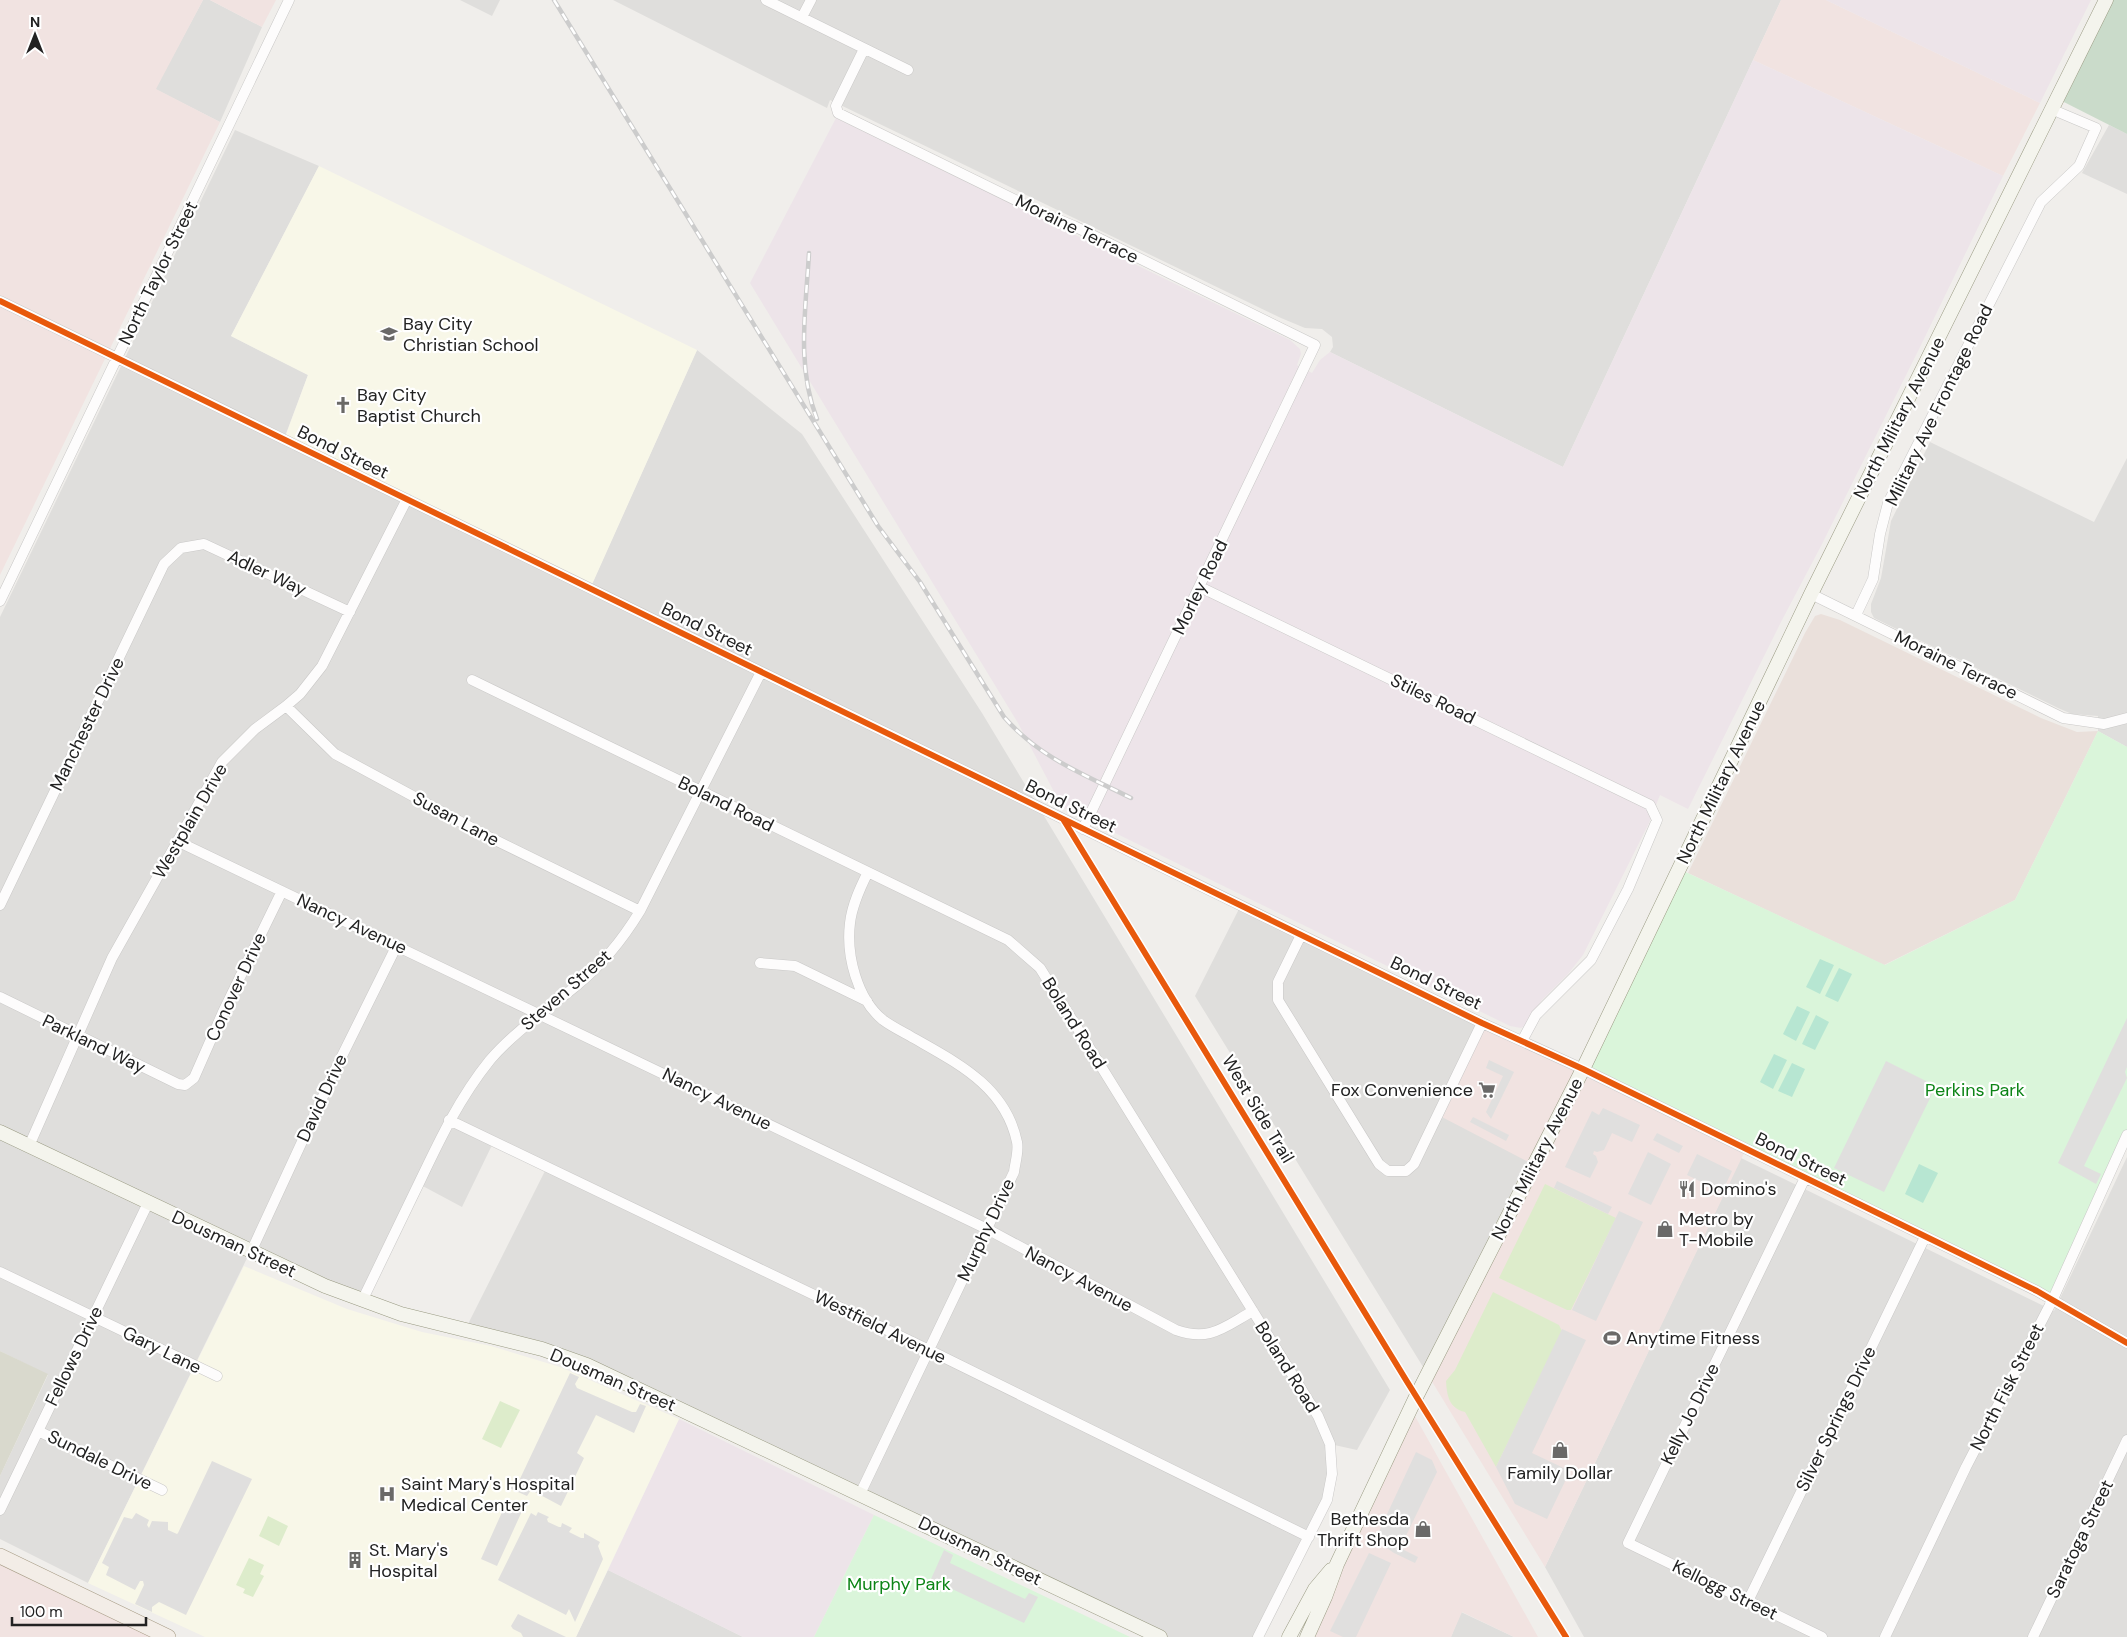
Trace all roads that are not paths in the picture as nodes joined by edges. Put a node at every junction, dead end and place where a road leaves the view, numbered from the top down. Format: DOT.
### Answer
graph roads {
  1 [pos="289,0"];
  2 [pos="766,0"];
  3 [pos="811,0"];
  4 [pos="2106,0"];
  5 [pos="802,17"];
  6 [pos="864,49"];
  7 [pos="908,70"];
  8 [pos="2051,109"];
  9 [pos="0,301"];
  10 [pos="1315,345"];
  11 [pos="117,358"];
  12 [pos="407,500"];
  13 [pos="181,548"];
  14 [pos="1200,587"];
  15 [pos="1811,594"];
  16 [pos="0,601"];
  17 [pos="350,612"];
  18 [pos="1856,615"];
  19 [pos="761,672"];
  20 [pos="472,680"];
  21 [pos="286,706"];
  22 [pos="2127,718"];
  23 [pos="701,792"];
  24 [pos="1083,828"];
  25 [pos="177,841"];
  26 [pos="868,872"];
  27 [pos="282,891"];
  28 [pos="0,905"];
  29 [pos="640,911"];
  30 [pos="1302,935"];
  31 [pos="397,945"];
  32 [pos="760,963"];
  33 [pos="0,997"];
  34 [pos="867,1001"];
  35 [pos="540,1014"];
  36 [pos="1482,1023"];
  37 [pos="77,1036"];
  38 [pos="1522,1041"];
  39 [pos="1583,1070"];
  40 [pos="189,1083"];
  41 [pos="449,1120"];
  42 [pos="0,1132"];
  43 [pos="2127,1135"];
  44 [pos="29,1146"];
  45 [pos="1805,1178"];
  46 [pos="148,1203"];
  47 [pos="987,1230"];
  48 [pos="1925,1237"];
  49 [pos="251,1252"];
  50 [pos="0,1272"];
  51 [pos="2053,1299"];
  52 [pos="362,1301"];
  53 [pos="1252,1311"];
  54 [pos="93,1317"];
  55 [pos="2127,1343"];
  56 [pos="929,1350"];
  57 [pos="217,1376"];
  58 [pos="38,1430"];
  59 [pos="2127,1440"];
  60 [pos="162,1490"];
  61 [pos="860,1494"];
  62 [pos="0,1510"];
  63 [pos="1309,1537"];
  64 [pos="1628,1543"];
  65 [pos="0,1556"];
  66 [pos="1337,1564"];
  67 [pos="1748,1601"];
  68 [pos="168,1637"];
  69 [pos="1160,1637"];
  70 [pos="1258,1637"];
  71 [pos="1289,1637"];
  72 [pos="1307,1637"];
  73 [pos="1822,1637"];
  74 [pos="1885,1637"];
  75 [pos="2033,1637"];
  1 -- 11 [label="street, North Taylor Street"];
  2 -- 5 [label="street"];
  3 -- 5 [label="street"];
  4 -- 8 [label="main road, North Military Avenue"];
  5 -- 6 [label="street"];
  6 -- 7 [label="street"];
  6 -- 10 [label="street, Moraine Terrace"];
  8 -- 15 [label="main road, North Military Avenue"];
  8 -- 18 [label="street, Military Ave Frontage Road"];
  9 -- 11 [label="street, Bond Street"];
  10 -- 14 [label="street, Morley Road"];
  11 -- 12 [label="street, Bond Street"];
  11 -- 16 [label="street, North Taylor Street"];
  12 -- 17 [label="street, Westplain Drive"];
  12 -- 19 [label="street, Bond Street"];
  13 -- 17 [label="street, Adler Way"];
  13 -- 28 [label="street, Manchester Drive"];
  14 -- 24 [label="street, Morley Road"];
  14 -- 38 [label="street, Stiles Road"];
  15 -- 18 [label="street, Moraine Terrace"];
  15 -- 39 [label="main road, North Military Avenue"];
  17 -- 21 [label="street, Westplain Drive"];
  18 -- 22 [label="street, Moraine Terrace"];
  19 -- 23 [label="street, Steven Street"];
  19 -- 24 [label="street, Bond Street"];
  20 -- 23 [label="street, Boland Road"];
  21 -- 25 [label="street, Westplain Drive"];
  21 -- 29 [label="street, Susan Lane"];
  23 -- 26 [label="street, Boland Road"];
  23 -- 29 [label="street, Steven Street"];
  24 -- 30 [label="street, Bond Street"];
  25 -- 27 [label="street, Nancy Avenue"];
  25 -- 37 [label="street, Westplain Drive"];
  26 -- 34 [label="street, Murphy Drive"];
  26 -- 53 [label="street, Boland Road"];
  27 -- 31 [label="street, Nancy Avenue"];
  27 -- 40 [label="street, Conover Drive"];
  29 -- 35 [label="street, Steven Street"];
  30 -- 36 [label="street, Bond Street"];
  30 -- 36 [label="street"];
  31 -- 35 [label="street, Nancy Avenue"];
  31 -- 49 [label="street, David Drive"];
  32 -- 34 [label="street"];
  33 -- 37 [label="street, Parkland Way"];
  34 -- 47 [label="street, Murphy Drive"];
  35 -- 41 [label="street, Steven Street"];
  35 -- 47 [label="street, Nancy Avenue"];
  36 -- 38 [label="street, Bond Street"];
  37 -- 40 [label="street, Parkland Way"];
  37 -- 44 [label="street, Westplain Drive"];
  38 -- 39 [label="street, Bond Street"];
  39 -- 45 [label="street, Bond Street"];
  39 -- 66 [label="main road, North Military Avenue"];
  41 -- 52 [label="street, Steven Street"];
  41 -- 56 [label="street, Westfield Avenue"];
  42 -- 44 [label="main road, Dousman Street"];
  43 -- 51 [label="street, North Fisk Street"];
  44 -- 46 [label="main road, Dousman Street"];
  45 -- 48 [label="street, Bond Street"];
  45 -- 64 [label="street, Kelly Jo Drive"];
  46 -- 49 [label="main road, Dousman Street"];
  46 -- 54 [label="street, Fellows Drive"];
  47 -- 53 [label="street, Nancy Avenue"];
  47 -- 56 [label="street, Murphy Drive"];
  48 -- 51 [label="street, Bond Street"];
  48 -- 67 [label="street, Silver Springs Drive"];
  49 -- 52 [label="main road, Dousman Street"];
  50 -- 54 [label="street, Gary Lane"];
  51 -- 55 [label="street, Bond Street"];
  51 -- 74 [label="street, North Fisk Street"];
  52 -- 61 [label="main road, Dousman Street"];
  53 -- 63 [label="street, Boland Road"];
  54 -- 57 [label="street, Gary Lane"];
  54 -- 58 [label="street, Fellows Drive"];
  56 -- 61 [label="street, Murphy Drive"];
  56 -- 63 [label="street, Westfield Avenue"];
  58 -- 60 [label="street, Sundale Drive"];
  58 -- 62 [label="street, Fellows Drive"];
  59 -- 75 [label="street, Saratoga Street"];
  61 -- 69 [label="main road, Dousman Street"];
  63 -- 70 [label="street, Boland Road"];
  64 -- 67 [label="street, Kellogg Street"];
  65 -- 68 [label="main road"];
  66 -- 71 [label="main road, North Military Avenue"];
  66 -- 72 [label="main road, North Military Avenue"];
  67 -- 73 [label="street, Kellogg Street"];
}
